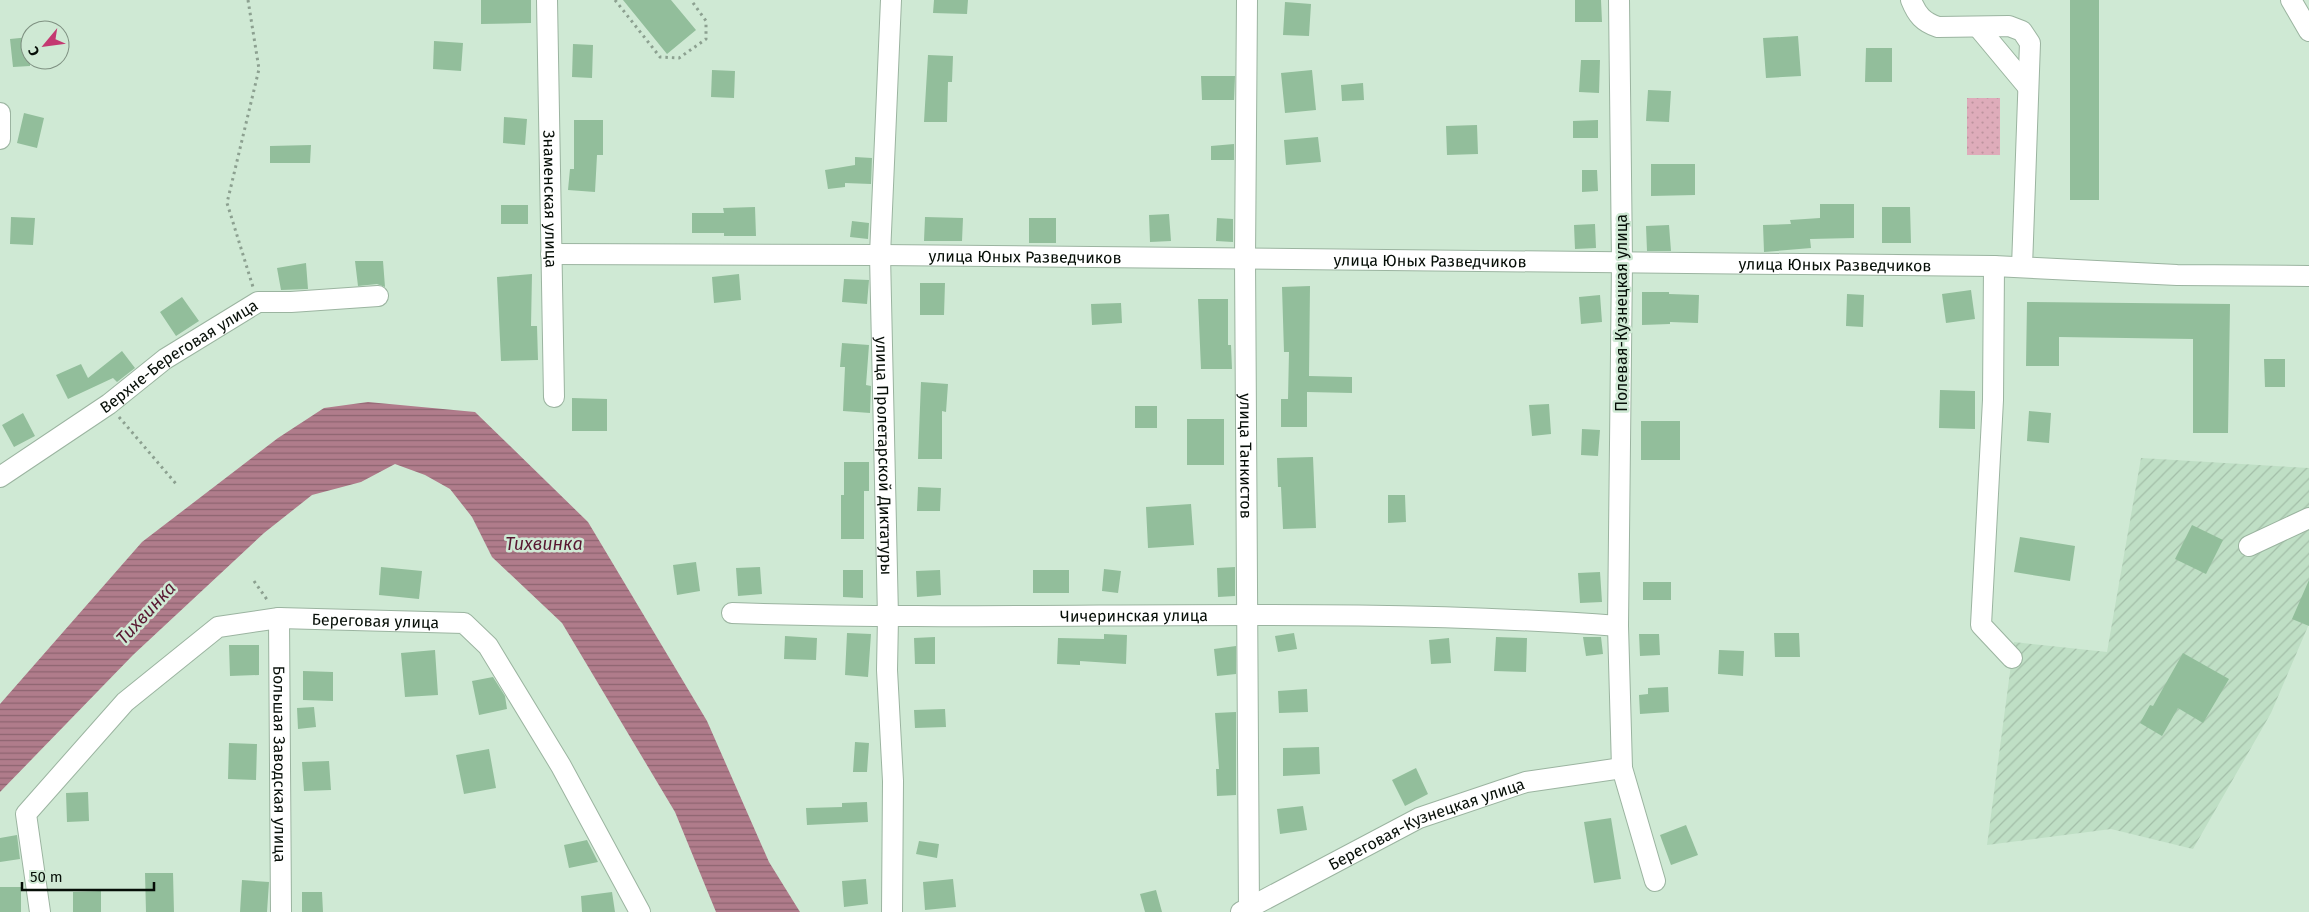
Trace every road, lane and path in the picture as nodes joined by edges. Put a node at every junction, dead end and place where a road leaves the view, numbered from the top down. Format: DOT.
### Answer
graph roads {
  1 [pos="248,0"];
  2 [pos="547,0"];
  3 [pos="615,0"];
  4 [pos="691,0"];
  5 [pos="891,0"];
  6 [pos="1247,0"];
  7 [pos="1619,0"];
  8 [pos="1912,0"];
  9 [pos="2291,0"];
  10 [pos="1978,27"];
  11 [pos="2309,31"];
  12 [pos="2028,88"];
  13 [pos="0,113"];
  14 [pos="0,139"];
  15 [pos="551,254"];
  16 [pos="880,255"];
  17 [pos="1245,258"];
  18 [pos="1622,262"];
  19 [pos="1994,266"];
  20 [pos="2022,267"];
  21 [pos="2309,276"];
  22 [pos="378,296"];
  23 [pos="258,302"];
  24 [pos="554,397"];
  25 [pos="109,404"];
  26 [pos="1,474"];
  27 [pos="176,486"];
  28 [pos="2309,518"];
  29 [pos="2248,546"];
  30 [pos="732,613"];
  31 [pos="1247,614"];
  32 [pos="888,617"];
  33 [pos="279,618"];
  34 [pos="1618,626"];
  35 [pos="2012,658"];
  36 [pos="1622,768"];
  37 [pos="1655,881"];
  38 [pos="1246,911"];
  39 [pos="40,912"];
  40 [pos="280,912"];
  41 [pos="640,912"];
  42 [pos="892,912"];
  1 -- 23 [label="path"];
  2 -- 15 [label="street, Знаменская улица"];
  3 -- 4 [label="path"];
  5 -- 16 [label="street, улица Пролетарской Диктатуры"];
  6 -- 17 [label="street, улица Танкистов"];
  7 -- 18 [label="street, Полевая-Кузнецкая улица"];
  8 -- 10 [label="street"];
  9 -- 11 [label="street"];
  10 -- 12 [label="street"];
  10 -- 12 [label="street"];
  12 -- 20 [label="street"];
  13 -- 14 [label="street"];
  15 -- 16 [label="street, улица Юных Разведчиков"];
  15 -- 24 [label="street, Знаменская улица"];
  16 -- 17 [label="street, улица Юных Разведчиков"];
  16 -- 32 [label="street, улица Пролетарской Диктатуры"];
  17 -- 18 [label="street, улица Юных Разведчиков"];
  17 -- 31 [label="street, улица Танкистов"];
  18 -- 19 [label="street, улица Юных Разведчиков"];
  18 -- 34 [label="street, Полевая-Кузнецкая улица"];
  19 -- 20 [label="street, улица Юных Разведчиков"];
  19 -- 35 [label="street"];
  20 -- 21 [label="street, улица Юных Разведчиков"];
  22 -- 23 [label="street, Верхне-Береговая улица"];
  23 -- 25 [label="street, Верхне-Береговая улица"];
  25 -- 26 [label="street, Верхне-Береговая улица"];
  25 -- 27 [label="path"];
  28 -- 29 [label="street"];
  30 -- 32 [label="street, Чичеринская улица"];
  31 -- 32 [label="street, Чичеринская улица"];
  31 -- 34 [label="street, Чичеринская улица"];
  31 -- 38 [label="street, улица Танкистов"];
  32 -- 42 [label="street, улица Пролетарской Диктатуры"];
  33 -- 39 [label="street, Береговая улица"];
  33 -- 40 [label="street, Большая Заводская улица"];
  33 -- 41 [label="street, Береговая улица"];
  34 -- 36 [label="street, Полевая-Кузнецкая улица"];
  36 -- 37 [label="street, Полевая-Кузнецкая улица"];
  36 -- 38 [label="street, Береговая-Кузнецкая улица"];
}
